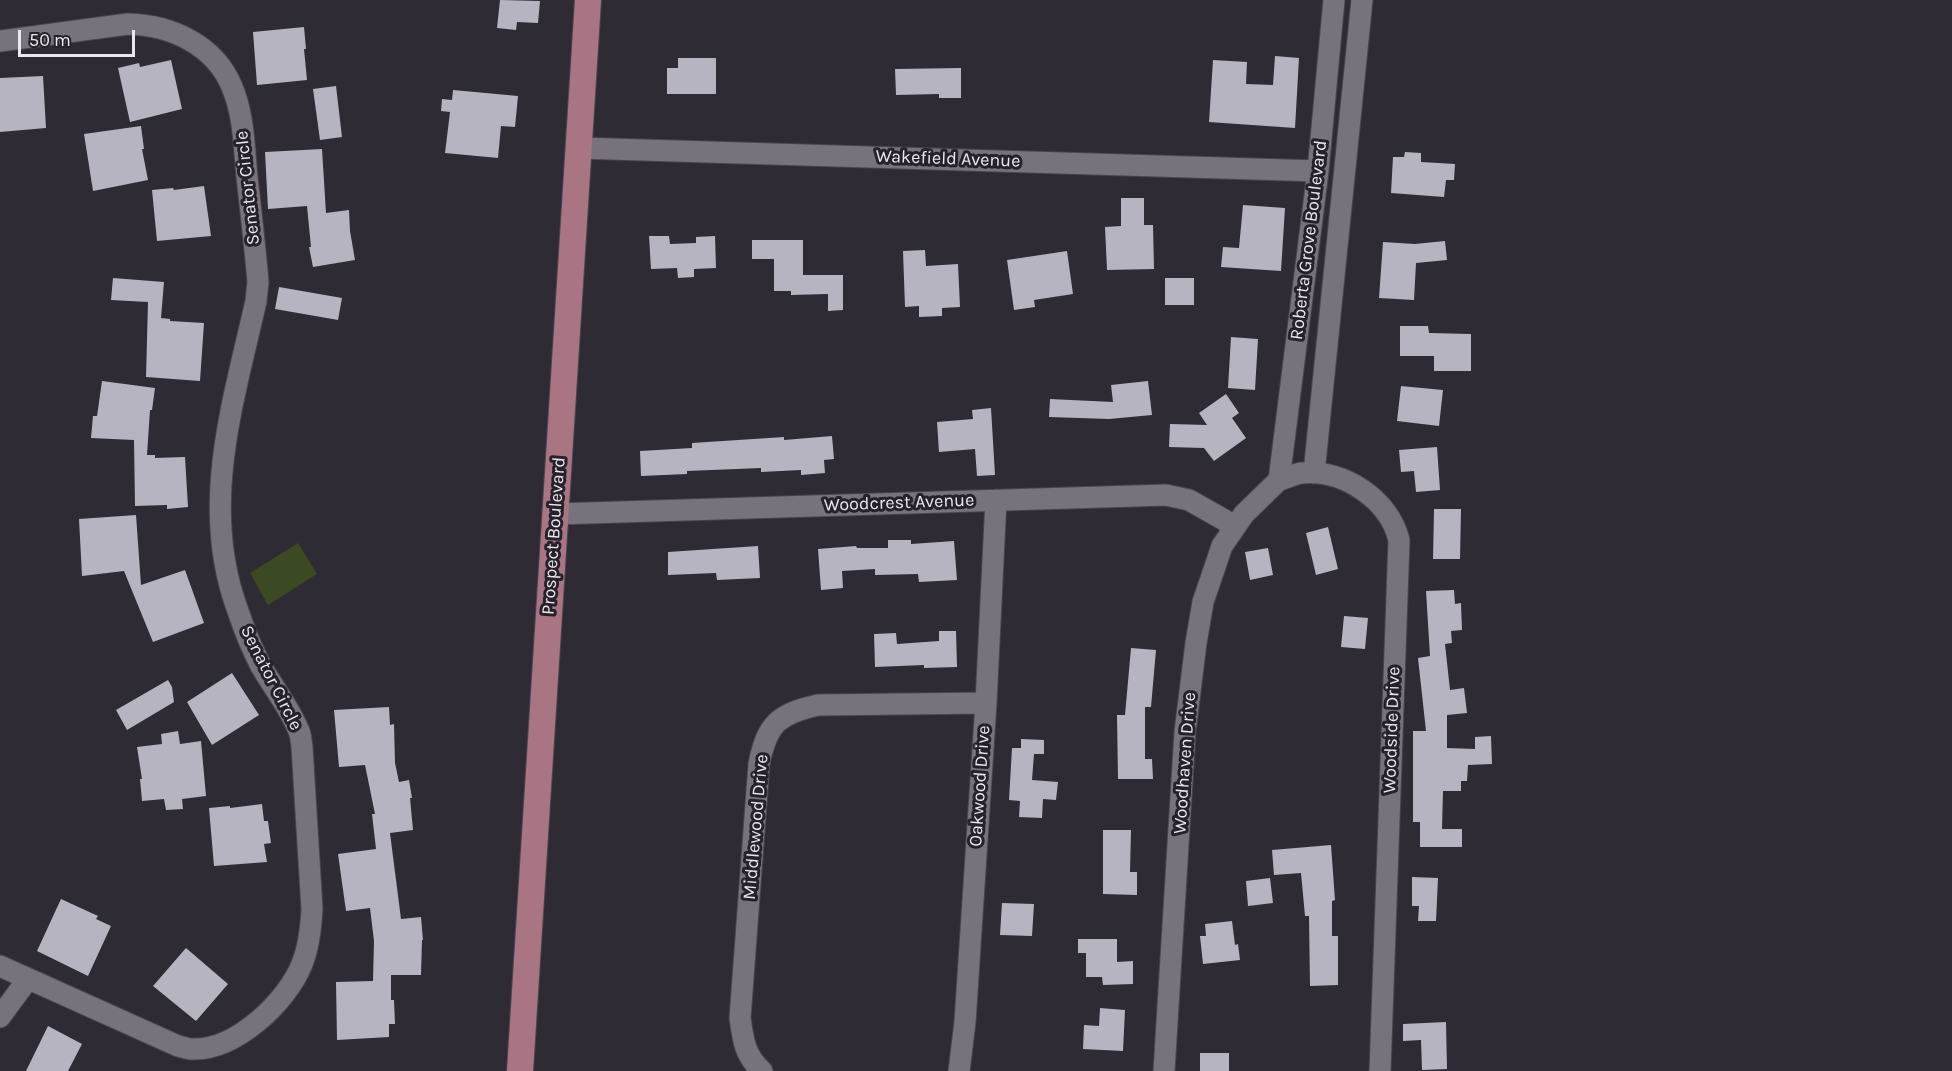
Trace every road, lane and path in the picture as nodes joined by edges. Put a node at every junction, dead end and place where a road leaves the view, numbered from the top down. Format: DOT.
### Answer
graph roads {
  1 [pos="588,0"];
  2 [pos="1334,0"];
  3 [pos="1362,0"];
  4 [pos="0,41"];
  5 [pos="579,148"];
  6 [pos="1318,171"];
  7 [pos="1314,473"];
  8 [pos="1279,480"];
  9 [pos="996,500"];
  10 [pos="556,514"];
  11 [pos="1235,526"];
  12 [pos="986,703"];
  13 [pos="0,966"];
  14 [pos="28,979"];
  15 [pos="0,1017"];
  16 [pos="520,1071"];
  17 [pos="762,1071"];
  18 [pos="959,1071"];
  19 [pos="1164,1071"];
  20 [pos="1380,1071"];
  1 -- 5 [label="main road, Prospect Boulevard"];
  2 -- 6 [label="street, Roberta Grove Boulevard"];
  3 -- 7 [label="street, Roberta Grove Boulevard"];
  4 -- 14 [label="street, Senator Circle"];
  5 -- 6 [label="street, Wakefield Avenue"];
  5 -- 10 [label="main road, Prospect Boulevard"];
  6 -- 8 [label="street, Roberta Grove Boulevard"];
  7 -- 8 [label="street, Woodside Drive"];
  7 -- 20 [label="street, Woodside Drive"];
  8 -- 11 [label="street, Woodhaven Drive"];
  9 -- 10 [label="street, Woodcrest Avenue"];
  9 -- 11 [label="street, Woodcrest Avenue"];
  9 -- 12 [label="street, Oakwood Drive"];
  10 -- 16 [label="main road, Prospect Boulevard"];
  11 -- 19 [label="street, Woodhaven Drive"];
  12 -- 17 [label="street, Middlewood Drive"];
  12 -- 18 [label="street, Oakwood Drive"];
  13 -- 14 [label="street, Senator Circle"];
  14 -- 15 [label="street"];
}
